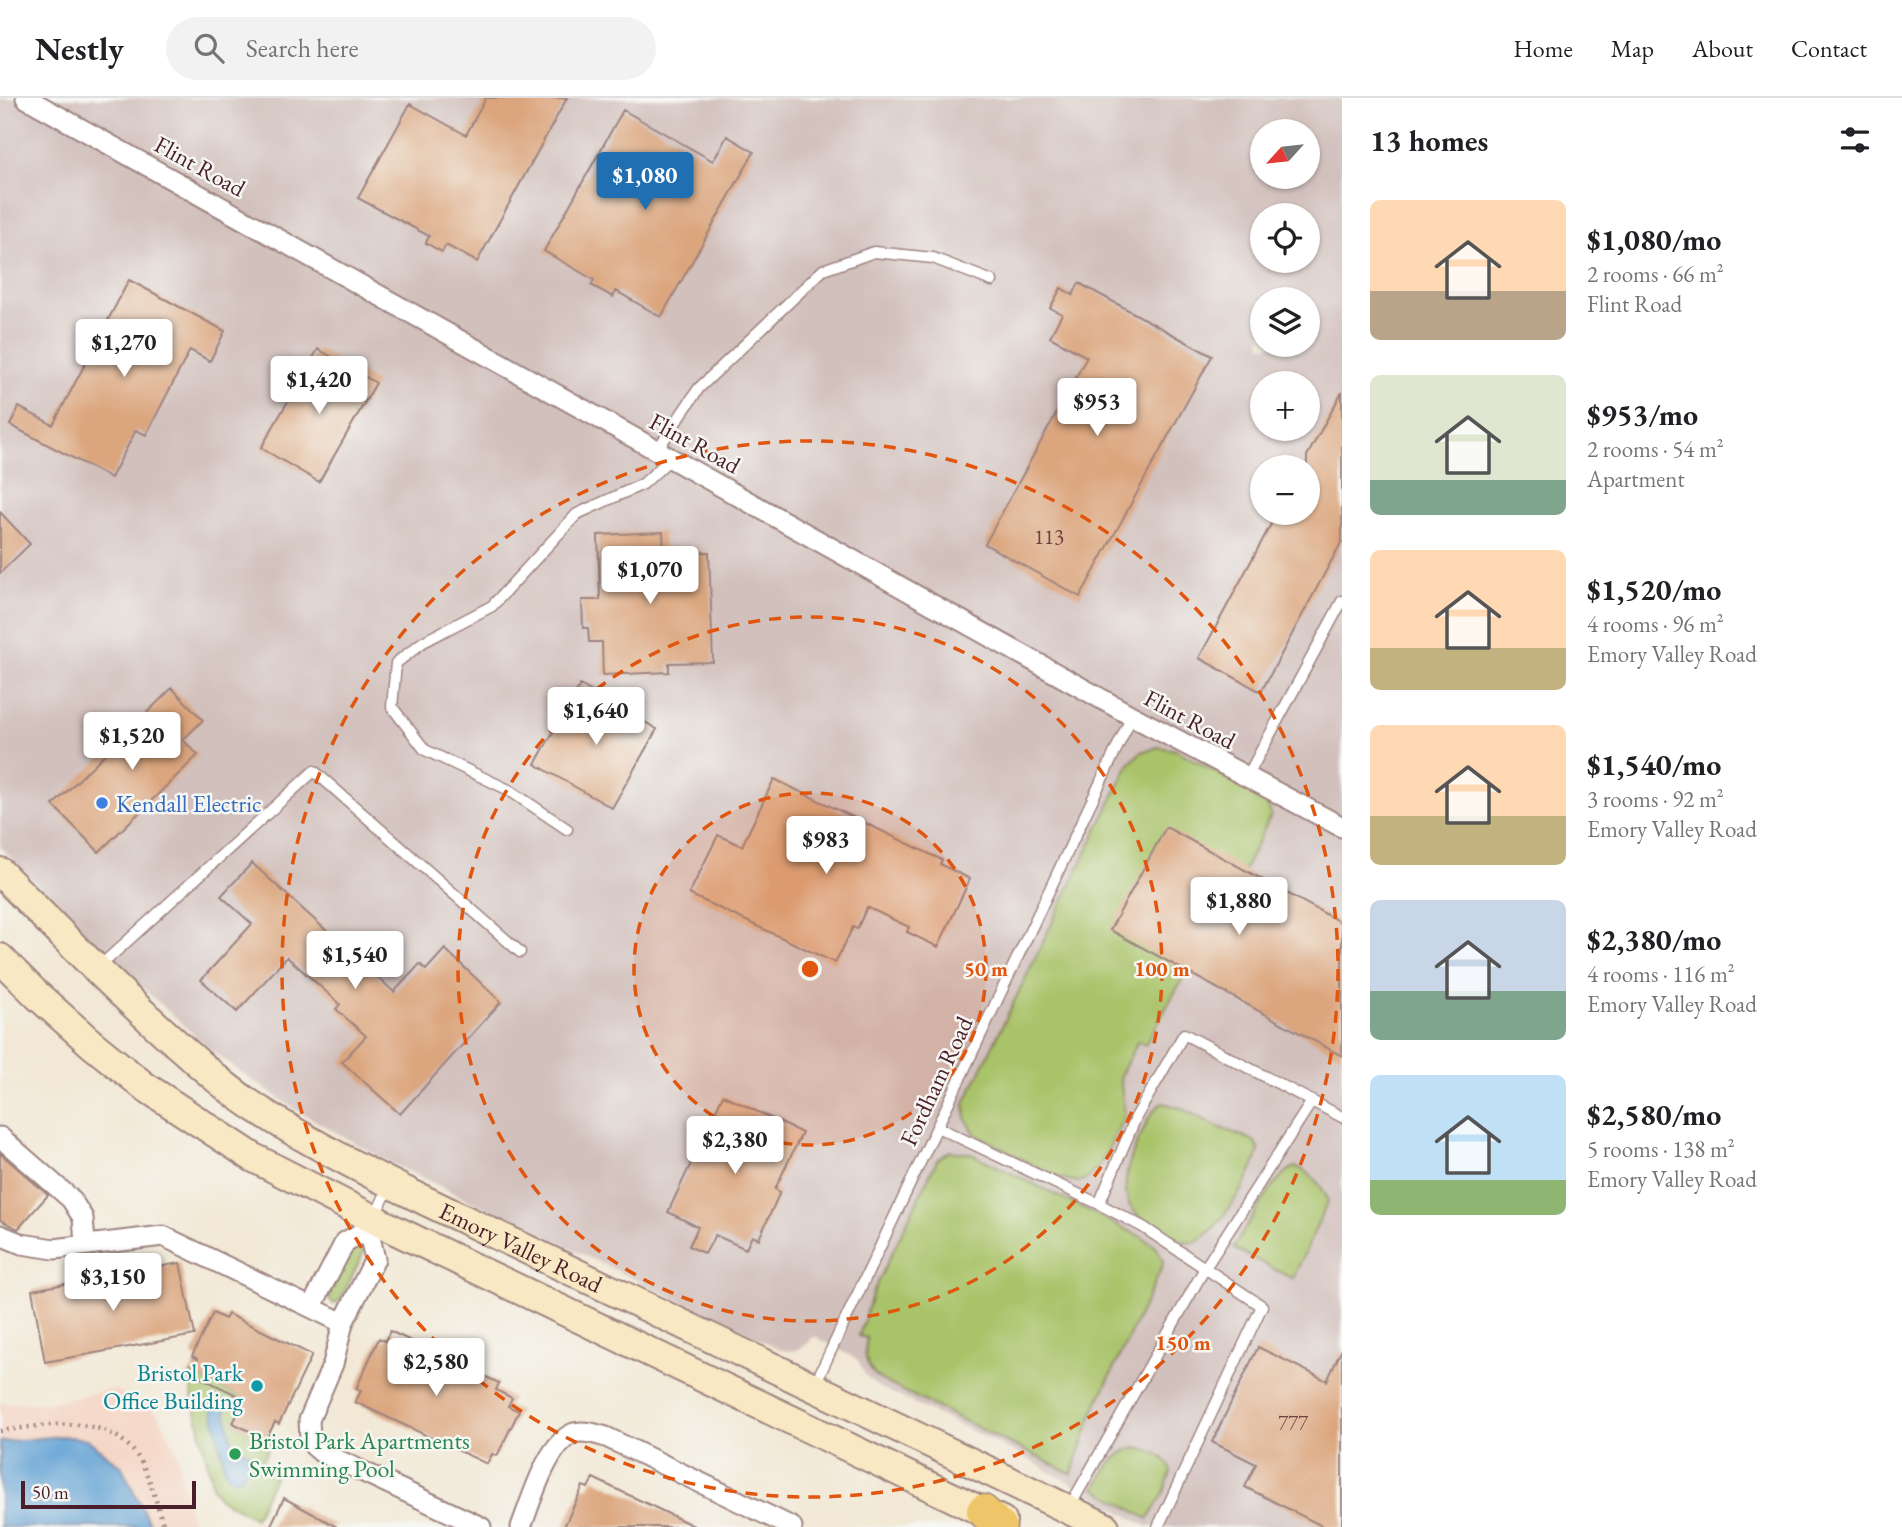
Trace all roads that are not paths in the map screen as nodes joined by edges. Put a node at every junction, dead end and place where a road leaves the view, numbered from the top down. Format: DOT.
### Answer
graph roads {
  1 [pos="26,98"];
  2 [pos="992,281"];
  3 [pos="664,454"];
  4 [pos="1342,601"];
  5 [pos="1132,716"];
  6 [pos="1247,777"];
  7 [pos="1340,820"];
  8 [pos="567,829"];
  9 [pos="0,872"];
  10 [pos="520,952"];
  11 [pos="0,958"];
  12 [pos="96,970"];
  13 [pos="1312,1101"];
  14 [pos="1342,1117"];
  15 [pos="937,1127"];
  16 [pos="0,1137"];
  17 [pos="391,1184"];
  18 [pos="1100,1203"];
  19 [pos="371,1223"];
  20 [pos="0,1235"];
  21 [pos="85,1244"];
  22 [pos="1205,1268"];
  23 [pos="312,1307"];
  24 [pos="343,1323"];
  25 [pos="813,1387"];
  26 [pos="1067,1510"];
  27 [pos="991,1519"];
  28 [pos="481,1527"];
  29 [pos="521,1527"];
  30 [pos="792,1527"];
  31 [pos="1015,1527"];
  32 [pos="1105,1527"];
  33 [pos="1158,1527"];
  1 -- 3 [label="street, Flint Road"];
  2 -- 3 [label="lane"];
  3 -- 5 [label="street, Flint Road"];
  3 -- 8 [label="lane"];
  4 -- 6 [label="lane"];
  5 -- 6 [label="street, Flint Road"];
  5 -- 15 [label="lane, Fordham Road"];
  6 -- 7 [label="street, Flint Road"];
  9 -- 12 [label="main road, Emory Valley Road"];
  10 -- 12 [label="lane"];
  11 -- 19 [label="main road, Emory Valley Road"];
  12 -- 17 [label="main road, Emory Valley Road"];
  13 -- 14 [label="lane"];
  13 -- 18 [label="lane"];
  13 -- 22 [label="lane"];
  15 -- 18 [label="lane"];
  15 -- 25 [label="lane, Fordham Road"];
  16 -- 21 [label="street"];
  17 -- 19 [label="lane"];
  17 -- 25 [label="main road, Emory Valley Road"];
  18 -- 22 [label="lane"];
  19 -- 23 [label="street"];
  19 -- 24 [label="street"];
  19 -- 27 [label="main road, Emory Valley Road"];
  20 -- 21 [label="street"];
  21 -- 23 [label="street"];
  22 -- 26 [label="lane"];
  22 -- 33 [label="lane"];
  23 -- 24 [label="street"];
  24 -- 28 [label="street"];
  25 -- 26 [label="main road, Emory Valley Road"];
  26 -- 32 [label="main road, Emory Valley Road"];
  27 -- 31 [label="main road, Emory Valley Road"];
  29 -- 30 [label="street"];
}
